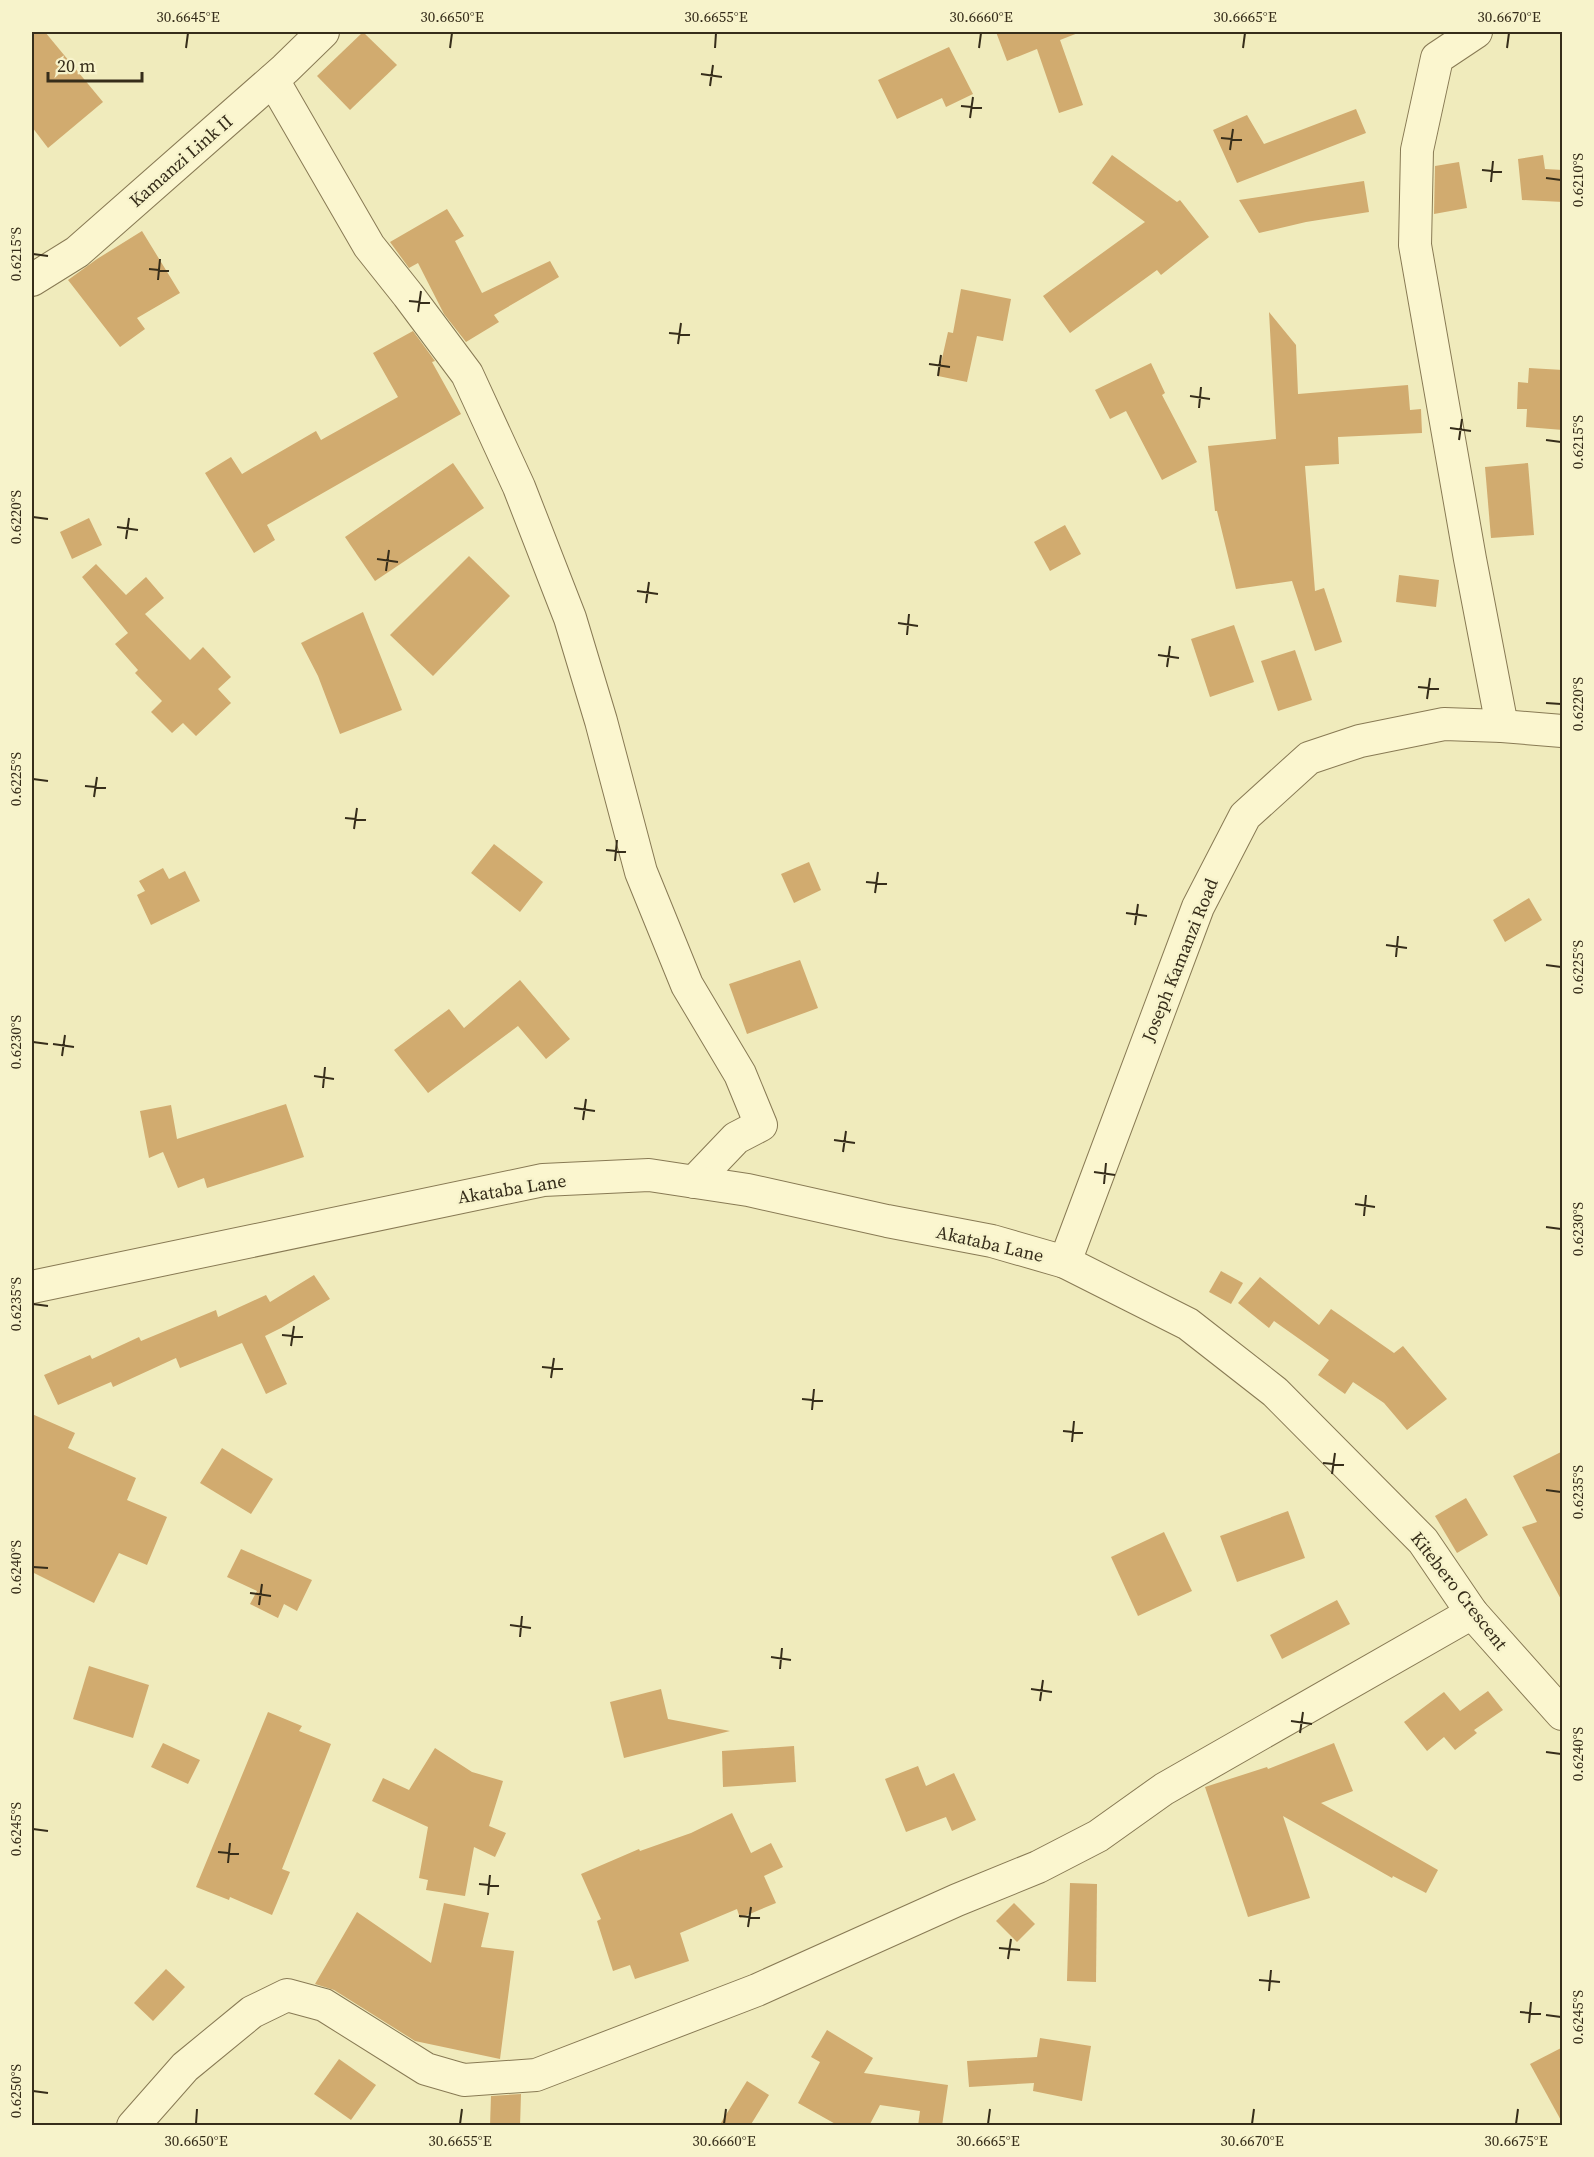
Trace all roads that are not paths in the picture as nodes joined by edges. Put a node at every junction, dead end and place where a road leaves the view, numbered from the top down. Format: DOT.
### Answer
graph roads {
  1 [pos="323,32"];
  2 [pos="1476,32"];
  3 [pos="273,80"];
  4 [pos="32,280"];
  5 [pos="1502,726"];
  6 [pos="1563,731"];
  7 [pos="694,1182"];
  8 [pos="1065,1262"];
  9 [pos="32,1287"];
  10 [pos="1472,1613"];
  11 [pos="1563,1714"];
  12 [pos="133,2126"];
  1 -- 3 [label="street, Kamanzi Link II"];
  2 -- 5 [label="street"];
  3 -- 4 [label="street, Kamanzi Link II"];
  3 -- 7 [label="street"];
  5 -- 6 [label="street, Joseph Kamanzi Road"];
  5 -- 8 [label="street, Joseph Kamanzi Road"];
  7 -- 8 [label="street, Akataba Lane"];
  7 -- 9 [label="street, Akataba Lane"];
  8 -- 10 [label="street, Kitebero Crescent"];
  10 -- 11 [label="street, Kitebero Crescent"];
  10 -- 12 [label="street"];
}
